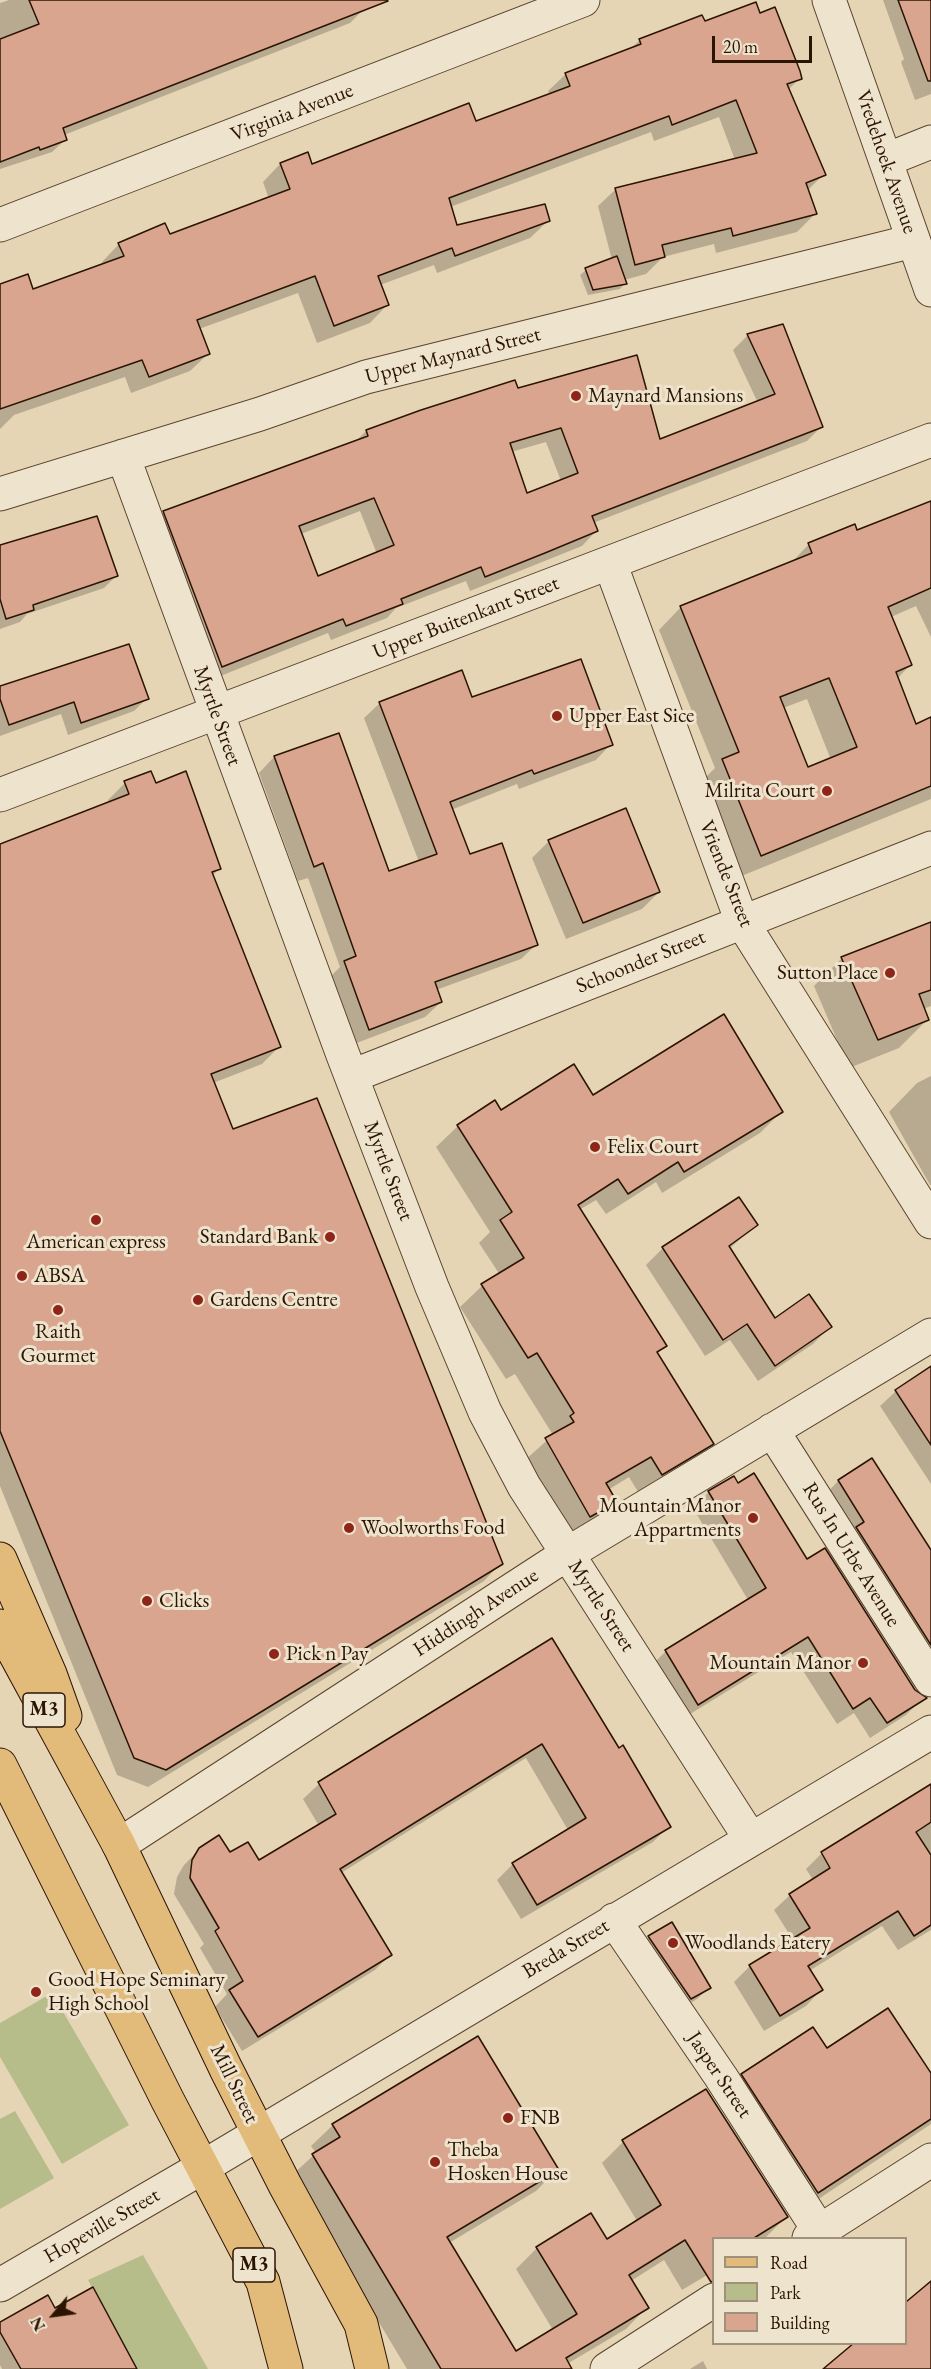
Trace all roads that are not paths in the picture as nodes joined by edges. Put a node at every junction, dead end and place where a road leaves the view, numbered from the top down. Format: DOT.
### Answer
graph roads {
  1 [pos="583,0"];
  2 [pos="829,0"];
  3 [pos="931,142"];
  4 [pos="886,160"];
  5 [pos="0,225"];
  6 [pos="913,241"];
  7 [pos="931,290"];
  8 [pos="931,440"];
  9 [pos="123,456"];
  10 [pos="0,494"];
  11 [pos="609,562"];
  12 [pos="216,713"];
  13 [pos="0,795"];
  14 [pos="931,848"];
  15 [pos="742,922"];
  16 [pos="352,1076"];
  17 [pos="931,1222"];
  18 [pos="931,1335"];
  19 [pos="772,1430"];
  20 [pos="567,1554"];
  21 [pos="0,1559"];
  22 [pos="0,1626"];
  23 [pos="931,1680"];
  24 [pos="931,1732"];
  25 [pos="2,1772"];
  26 [pos="90,1792"];
  27 [pos="750,1838"];
  28 [pos="119,1845"];
  29 [pos="614,1920"];
  30 [pos="259,2134"];
  31 [pos="931,2160"];
  32 [pos="203,2167"];
  33 [pos="814,2235"];
  34 [pos="0,2284"];
  35 [pos="712,2301"];
  36 [pos="361,2324"];
  37 [pos="286,2369"];
  38 [pos="372,2369"];
  39 [pos="390,2369"];
  40 [pos="607,2369"];
  1 -- 5 [label="street, Virginia Avenue"];
  2 -- 4 [label="street, Vredehoek Avenue"];
  3 -- 4 [label="street"];
  4 -- 6 [label="street, Vredehoek Avenue"];
  6 -- 7 [label="street, Vredehoek Avenue"];
  6 -- 9 [label="street, Upper Maynard Street"];
  8 -- 11 [label="street, Upper Buitenkant Street"];
  9 -- 10 [label="street, Upper Maynard Street"];
  9 -- 12 [label="street, Myrtle Street"];
  11 -- 12 [label="street, Upper Buitenkant Street"];
  11 -- 15 [label="street, Vriende Street"];
  12 -- 13 [label="street, Upper Buitenkant Street"];
  12 -- 16 [label="street, Myrtle Street"];
  14 -- 15 [label="street, Schoonder Street"];
  15 -- 16 [label="street, Schoonder Street"];
  15 -- 17 [label="street, Vriende Street"];
  16 -- 20 [label="street, Myrtle Street"];
  18 -- 19 [label="street, Hiddingh Avenue"];
  19 -- 20 [label="street, Hiddingh Avenue"];
  19 -- 23 [label="street, Rus In Urbe Avenue"];
  20 -- 27 [label="street, Myrtle Street"];
  20 -- 28 [label="street, Hiddingh Avenue"];
  21 -- 26 [label="main road"];
  22 -- 26 [label="main road, M3"];
  24 -- 27 [label="street, Breda Street"];
  25 -- 32 [label="main road, M3"];
  26 -- 28 [label="main road, Mill Street / M3"];
  27 -- 29 [label="street, Breda Street"];
  28 -- 30 [label="main road, Mill Street / M3"];
  29 -- 30 [label="street, Breda Street"];
  29 -- 33 [label="street, Jasper Street"];
  30 -- 32 [label="street, Breda Street"];
  30 -- 36 [label="main road, Mill Street / M3"];
  31 -- 33 [label="street"];
  32 -- 34 [label="street, Hopeville Street"];
  32 -- 37 [label="main road, M3"];
  35 -- 40 [label="street"];
  36 -- 38 [label="main road, M3"];
  36 -- 39 [label="street, Mill Street"];
}
